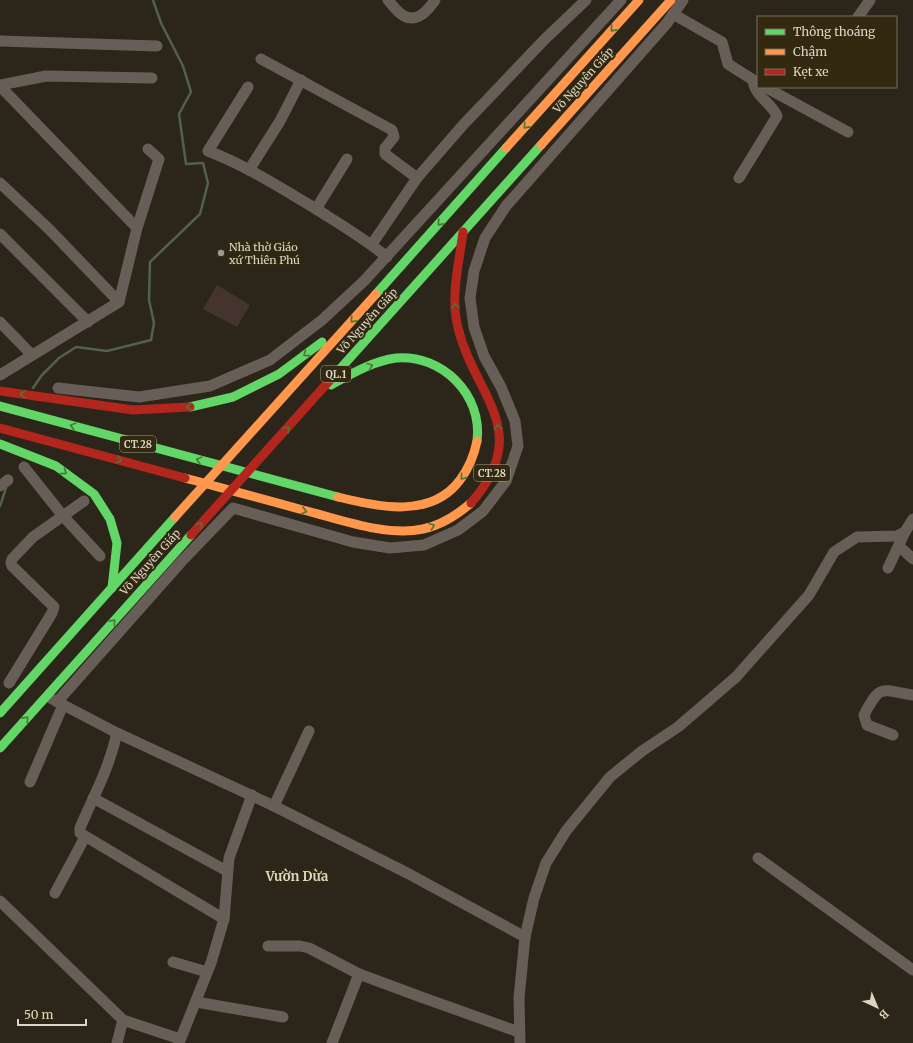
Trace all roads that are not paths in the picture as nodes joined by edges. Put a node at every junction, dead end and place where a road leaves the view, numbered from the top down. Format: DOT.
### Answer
graph roads {
  1 [pos="388,0"];
  2 [pos="435,0"];
  3 [pos="586,0"];
  4 [pos="621,0"];
  5 [pos="639,0"];
  6 [pos="671,0"];
  7 [pos="683,0"];
  8 [pos="870,0"];
  9 [pos="673,14"];
  10 [pos="859,16"];
  11 [pos="0,41"];
  12 [pos="157,46"];
  13 [pos="261,59"];
  14 [pos="152,78"];
  15 [pos="300,80"];
  16 [pos="755,82"];
  17 [pos="0,86"];
  18 [pos="248,87"];
  19 [pos="767,88"];
  20 [pos="848,132"];
  21 [pos="148,148"];
  22 [pos="347,159"];
  23 [pos="249,170"];
  24 [pos="417,178"];
  25 [pos="739,178"];
  26 [pos="0,182"];
  27 [pos="316,209"];
  28 [pos="137,228"];
  29 [pos="463,232"];
  30 [pos="0,234"];
  31 [pos="372,244"];
  32 [pos="387,257"];
  33 [pos="119,302"];
  34 [pos="0,322"];
  35 [pos="88,322"];
  36 [pos="340,334"];
  37 [pos="31,354"];
  38 [pos="0,375"];
  39 [pos="58,388"];
  40 [pos="322,389"];
  41 [pos="0,391"];
  42 [pos="0,406"];
  43 [pos="0,428"];
  44 [pos="0,444"];
  45 [pos="24,468"];
  46 [pos="84,501"];
  47 [pos="63,516"];
  48 [pos="913,519"];
  49 [pos="905,532"];
  50 [pos="899,546"];
  51 [pos="100,556"];
  52 [pos="913,559"];
  53 [pos="888,568"];
  54 [pos="112,588"];
  55 [pos="4,680"];
  56 [pos="22,688"];
  57 [pos="913,695"];
  58 [pos="46,696"];
  59 [pos="60,703"];
  60 [pos="0,713"];
  61 [pos="309,730"];
  62 [pos="117,733"];
  63 [pos="892,735"];
  64 [pos="0,748"];
  65 [pos="30,782"];
  66 [pos="252,795"];
  67 [pos="93,798"];
  68 [pos="274,806"];
  69 [pos="85,837"];
  70 [pos="758,858"];
  71 [pos="227,871"];
  72 [pos="55,893"];
  73 [pos="0,901"];
  74 [pos="224,918"];
  75 [pos="525,937"];
  76 [pos="268,946"];
  77 [pos="173,962"];
  78 [pos="913,970"];
  79 [pos="207,972"];
  80 [pos="359,974"];
  81 [pos="196,1002"];
  82 [pos="283,1017"];
  83 [pos="123,1020"];
  84 [pos="519,1037"];
  85 [pos="179,1041"];
  86 [pos="117,1043"];
  87 [pos="332,1043"];
  1 -- 2 [label="street"];
  3 -- 24 [label="street"];
  4 -- 32 [label="street"];
  5 -- 36 [label="highway, Võ Nguyên Giáp / QL.1, one-way"];
  6 -- 29 [label="highway, Võ Nguyên Giáp / QL.1"];
  7 -- 9 [label="street"];
  8 -- 10 [label="street"];
  9 -- 16 [label="street"];
  9 -- 59 [label="street"];
  11 -- 12 [label="street"];
  13 -- 15 [label="street"];
  14 -- 17 [label="street"];
  15 -- 23 [label="street"];
  15 -- 24 [label="street"];
  16 -- 25 [label="street"];
  17 -- 28 [label="street"];
  18 -- 23 [label="street"];
  19 -- 20 [label="street"];
  21 -- 28 [label="street"];
  22 -- 27 [label="street"];
  23 -- 27 [label="street"];
  24 -- 31 [label="street"];
  26 -- 33 [label="street"];
  27 -- 31 [label="street"];
  28 -- 33 [label="street"];
  29 -- 40 [label="highway, Võ Nguyên Giáp / QL.1"];
  43 -- 29 [label="highway, CT.28, one-way"];
  30 -- 35 [label="street"];
  31 -- 32 [label="street"];
  32 -- 39 [label="street"];
  33 -- 35 [label="street"];
  34 -- 37 [label="street"];
  35 -- 37 [label="street"];
  36 -- 41 [label="highway, one-way"];
  36 -- 54 [label="highway, Võ Nguyên Giáp / QL.1"];
  37 -- 38 [label="street"];
  40 -- 42 [label="highway, CT.28, one-way"];
  58 -- 40 [label="highway, Võ Nguyên Giáp / QL.1, one-way"];
  44 -- 54 [label="highway, one-way"];
  45 -- 47 [label="street"];
  46 -- 47 [label="street"];
  47 -- 51 [label="street"];
  47 -- 55 [label="street"];
  48 -- 49 [label="street"];
  49 -- 50 [label="street"];
  49 -- 75 [label="street"];
  50 -- 52 [label="street"];
  50 -- 53 [label="street"];
  54 -- 56 [label="highway, Võ Nguyên Giáp / QL.1"];
  55 -- 56 [label="street"];
  56 -- 60 [label="highway, Võ Nguyên Giáp / QL.1"];
  57 -- 63 [label="street"];
  58 -- 59 [label="street"];
  64 -- 58 [label="highway, Võ Nguyên Giáp / QL.1, one-way"];
  59 -- 62 [label="street"];
  59 -- 65 [label="street"];
  61 -- 68 [label="street"];
  62 -- 66 [label="street"];
  62 -- 67 [label="street"];
  66 -- 68 [label="street"];
  66 -- 71 [label="street"];
  67 -- 69 [label="street"];
  67 -- 71 [label="street"];
  68 -- 75 [label="street"];
  69 -- 72 [label="street"];
  69 -- 74 [label="street"];
  70 -- 78 [label="street"];
  71 -- 74 [label="street"];
  73 -- 83 [label="street"];
  74 -- 79 [label="street"];
  75 -- 84 [label="street"];
  76 -- 80 [label="street"];
  77 -- 79 [label="street"];
  79 -- 81 [label="street"];
  80 -- 84 [label="street"];
  80 -- 87 [label="street"];
  81 -- 82 [label="street"];
  81 -- 85 [label="street"];
  83 -- 85 [label="street"];
  83 -- 86 [label="street"];
}
